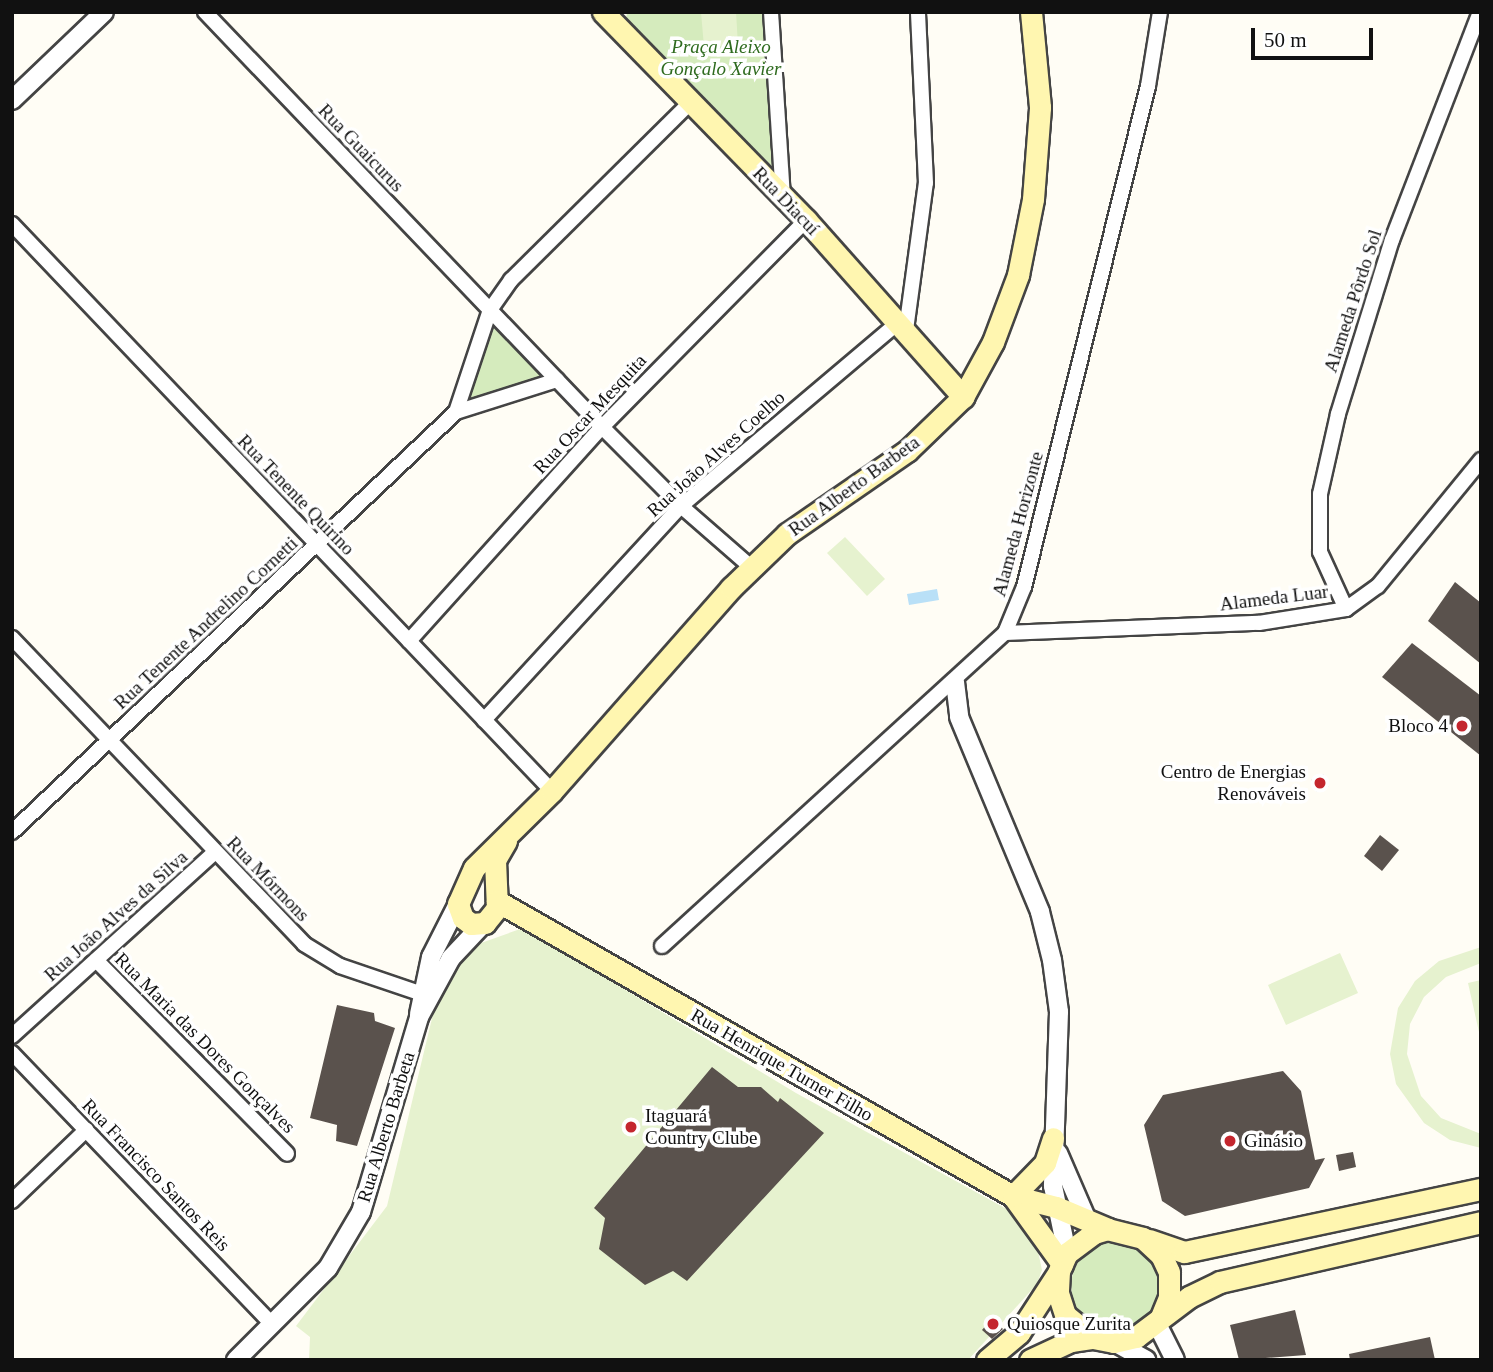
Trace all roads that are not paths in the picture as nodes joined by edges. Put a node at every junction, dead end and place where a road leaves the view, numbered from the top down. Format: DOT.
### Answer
graph roads {
  1 [pos="104,12"];
  2 [pos="205,12"];
  3 [pos="603,12"];
  4 [pos="771,12"];
  5 [pos="918,12"];
  6 [pos="1031,12"];
  7 [pos="1160,12"];
  8 [pos="1480,12"];
  9 [pos="620,21"];
  10 [pos="12,100"];
  11 [pos="690,103"];
  12 [pos="783,198"];
  13 [pos="806,220"];
  14 [pos="12,224"];
  15 [pos="490,310"];
  16 [pos="902,326"];
  17 [pos="557,380"];
  18 [pos="962,397"];
  19 [pos="456,412"];
  20 [pos="602,427"];
  21 [pos="1481,460"];
  22 [pos="681,506"];
  23 [pos="317,544"];
  24 [pos="752,568"];
  25 [pos="1346,609"];
  26 [pos="1005,633"];
  27 [pos="12,638"];
  28 [pos="409,641"];
  29 [pos="955,682"];
  30 [pos="484,720"];
  31 [pos="109,740"];
  32 [pos="552,791"];
  33 [pos="12,832"];
  34 [pos="506,841"];
  35 [pos="215,852"];
  36 [pos="460,898"];
  37 [pos="497,901"];
  38 [pos="484,924"];
  39 [pos="551,934"];
  40 [pos="662,946"];
  41 [pos="96,960"];
  42 [pos="426,995"];
  43 [pos="12,1036"];
  44 [pos="12,1053"];
  45 [pos="86,1130"];
  46 [pos="1053,1138"];
  47 [pos="287,1154"];
  48 [pos="1481,1189"];
  49 [pos="1013,1196"];
  50 [pos="12,1201"];
  51 [pos="1056,1207"];
  52 [pos="1087,1220"];
  53 [pos="1481,1223"];
  54 [pos="1108,1229"];
  55 [pos="1143,1238"];
  56 [pos="1063,1263"];
  57 [pos="1158,1320"];
  58 [pos="273,1325"];
  59 [pos="1093,1338"];
  60 [pos="1114,1342"];
  61 [pos="236,1360"];
  62 [pos="988,1360"];
  63 [pos="1030,1360"];
  64 [pos="1146,1360"];
  65 [pos="1175,1360"];
  1 -- 10 [label="street"];
  2 -- 15 [label="street, Rua Guaicurus"];
  3 -- 9 [label="main road, Rua Diacuí"];
  4 -- 12 [label="street"];
  5 -- 16 [label="street"];
  6 -- 18 [label="main road, Rua Alberto Barbeta"];
  7 -- 26 [label="street, Alameda Horizonte"];
  8 -- 25 [label="street, Alameda Pôrdo Sol"];
  9 -- 11 [label="main road, Rua Diacuí"];
  11 -- 12 [label="main road, Rua Diacuí"];
  11 -- 15 [label="street"];
  12 -- 13 [label="main road, Rua Diacuí"];
  13 -- 16 [label="main road, Rua Diacuí"];
  13 -- 20 [label="street, Rua Oscar Mesquita"];
  14 -- 23 [label="street, Rua Tenente Quirino"];
  15 -- 17 [label="street, Rua Guaicurus"];
  15 -- 19 [label="street"];
  16 -- 18 [label="main road, Rua Diacuí"];
  16 -- 22 [label="street, Rua João Alves Coelho"];
  17 -- 19 [label="street"];
  17 -- 20 [label="street, Rua Guaicurus"];
  18 -- 24 [label="main road, Rua Alberto Barbeta"];
  19 -- 23 [label="street, Rua Tenente Andrelino Cornetti"];
  20 -- 22 [label="street, Rua Guaicurus"];
  20 -- 28 [label="street, Rua Oscar Mesquita"];
  21 -- 25 [label="street, Alameda Luar"];
  22 -- 24 [label="street, Rua Guaicurus"];
  22 -- 30 [label="street, Rua João Alves Coelho"];
  23 -- 28 [label="street, Rua Tenente Quirino"];
  23 -- 31 [label="street, Rua Tenente Andrelino Cornetti"];
  24 -- 32 [label="main road, Rua Alberto Barbeta"];
  25 -- 26 [label="street, Alameda Luar"];
  26 -- 29 [label="street, Alameda Horizonte"];
  27 -- 31 [label="street, Rua Mórmons"];
  28 -- 30 [label="street, Rua Tenente Quirino"];
  29 -- 40 [label="street, Alameda Horizonte"];
  29 -- 46 [label="street"];
  30 -- 32 [label="street, Rua Tenente Quirino"];
  31 -- 33 [label="street, Rua Tenente Andrelino Cornetti"];
  31 -- 35 [label="street, Rua Mórmons"];
  32 -- 34 [label="main road, Rua Alberto Barbeta"];
  34 -- 36 [label="main road, Rua Alberto Barbeta"];
  34 -- 37 [label="main road"];
  35 -- 41 [label="street, Rua João Alves da Silva"];
  35 -- 42 [label="street, Rua Mórmons"];
  36 -- 37 [label="main road"];
  36 -- 38 [label="main road"];
  36 -- 42 [label="street"];
  37 -- 38 [label="main road"];
  37 -- 39 [label="main road, Rua Henrique Turner Filho"];
  38 -- 39 [label="main road"];
  38 -- 42 [label="street"];
  39 -- 49 [label="main road, Rua Henrique Turner Filho"];
  41 -- 43 [label="street, Rua João Alves da Silva"];
  41 -- 47 [label="street, Rua Maria das Dores Gonçalves"];
  42 -- 58 [label="street, Rua Alberto Barbeta"];
  44 -- 45 [label="street, Rua Francisco Santos Reis"];
  45 -- 50 [label="street"];
  45 -- 58 [label="street, Rua Francisco Santos Reis"];
  46 -- 49 [label="main road"];
  46 -- 51 [label="street"];
  46 -- 52 [label="street"];
  48 -- 55 [label="main road"];
  49 -- 51 [label="main road, Rua Henrique Turner Filho"];
  49 -- 56 [label="main road, Rua Henrique Turner Filho"];
  51 -- 52 [label="main road, Rua Henrique Turner Filho"];
  51 -- 56 [label="street"];
  52 -- 54 [label="main road, Rua Henrique Turner Filho"];
  53 -- 57 [label="main road"];
  54 -- 55 [label="main road"];
  54 -- 56 [label="main road"];
  55 -- 57 [label="main road"];
  56 -- 59 [label="main road"];
  56 -- 62 [label="main road"];
  57 -- 60 [label="main road"];
  57 -- 65 [label="street"];
  58 -- 61 [label="street, Rua Alberto Barbeta"];
  59 -- 60 [label="main road"];
  59 -- 63 [label="main road"];
  60 -- 64 [label="street"];
}
